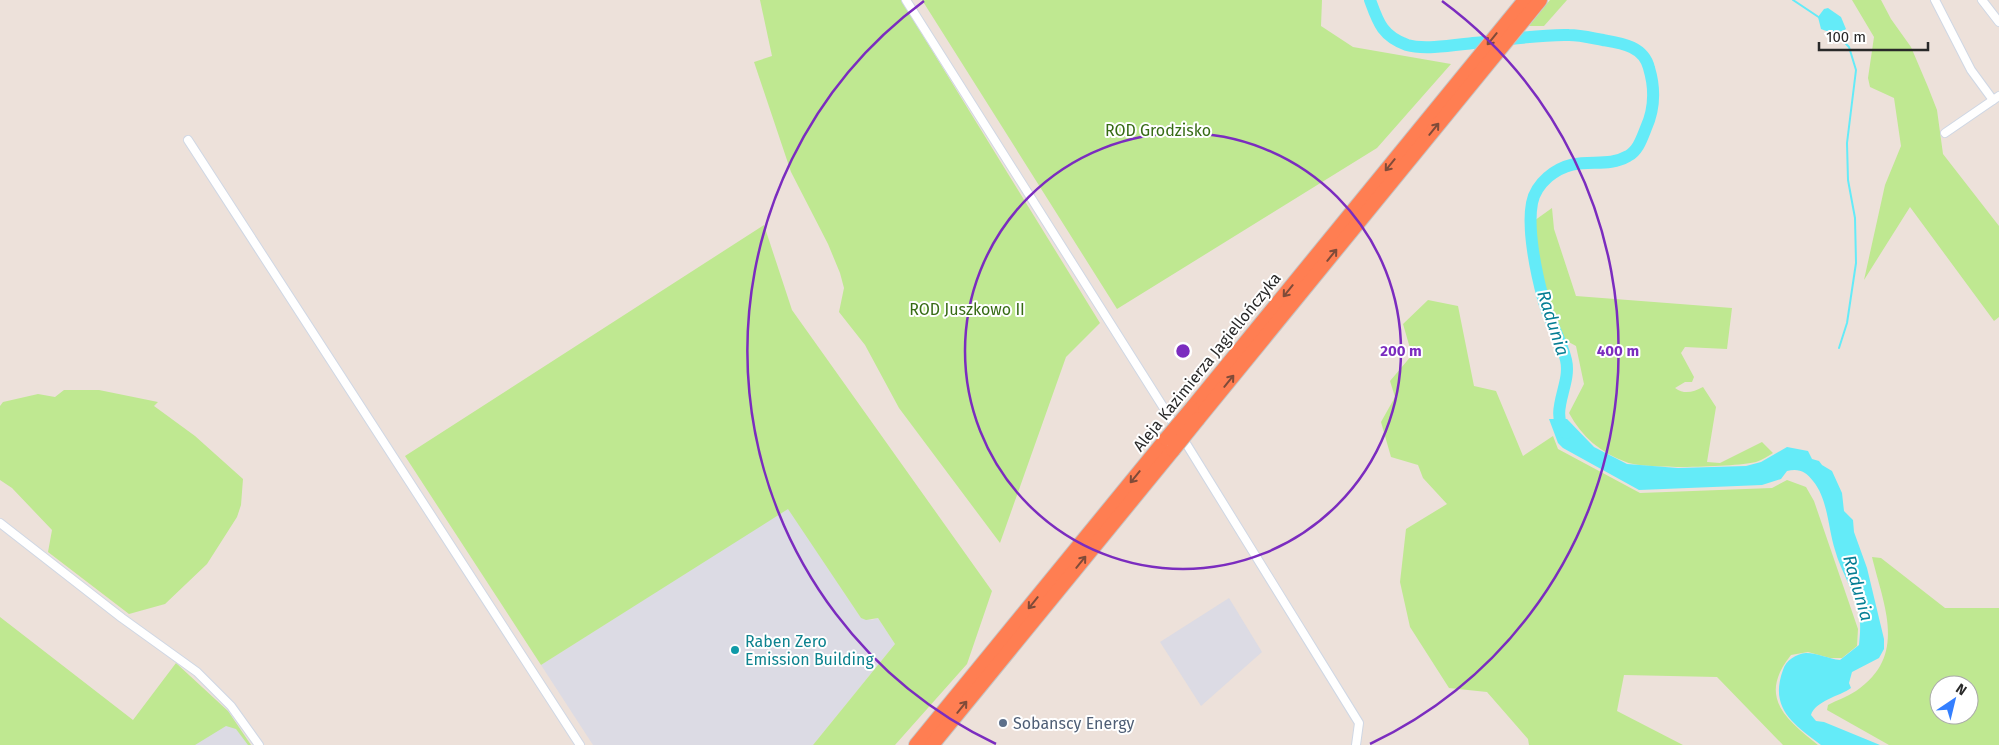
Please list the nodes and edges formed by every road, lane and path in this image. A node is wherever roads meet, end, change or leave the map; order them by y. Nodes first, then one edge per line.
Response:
1 (906, 0) edge
2 (1524, 0) edge
3 (1540, 0) edge
4 (1935, 0) edge
5 (1982, 0) edge
6 (1515, 22) junction
7 (1999, 22) edge
8 (1996, 98) edge
9 (1945, 133) dead end
10 (188, 140) dead end
11 (1195, 413) junction
12 (1172, 421) dead end
13 (1169, 444) junction
14 (1187, 445) dead end
15 (0, 523) edge
16 (260, 745) edge
17 (580, 745) edge
18 (916, 745) edge
19 (932, 745) edge
20 (1356, 745) edge

1 - 12 street
2 - 6 highway, Aleja Kazimierza Jagiellończyka
3 - 6 highway, Aleja Kazimierza Jagiellończyka
4 - 8 street
5 - 7 street
11 -> 6 highway, Aleja Kazimierza Jagiellończyka
6 -> 11 highway, Aleja Kazimierza Jagiellończyka
8 - 9 street
10 - 17 street
11 - 13 highway, Aleja Kazimierza Jagiellończyka, bridge
13 -> 18 highway, Aleja Kazimierza Jagiellończyka
19 -> 13 highway, Aleja Kazimierza Jagiellończyka
14 - 20 street
15 - 16 street

